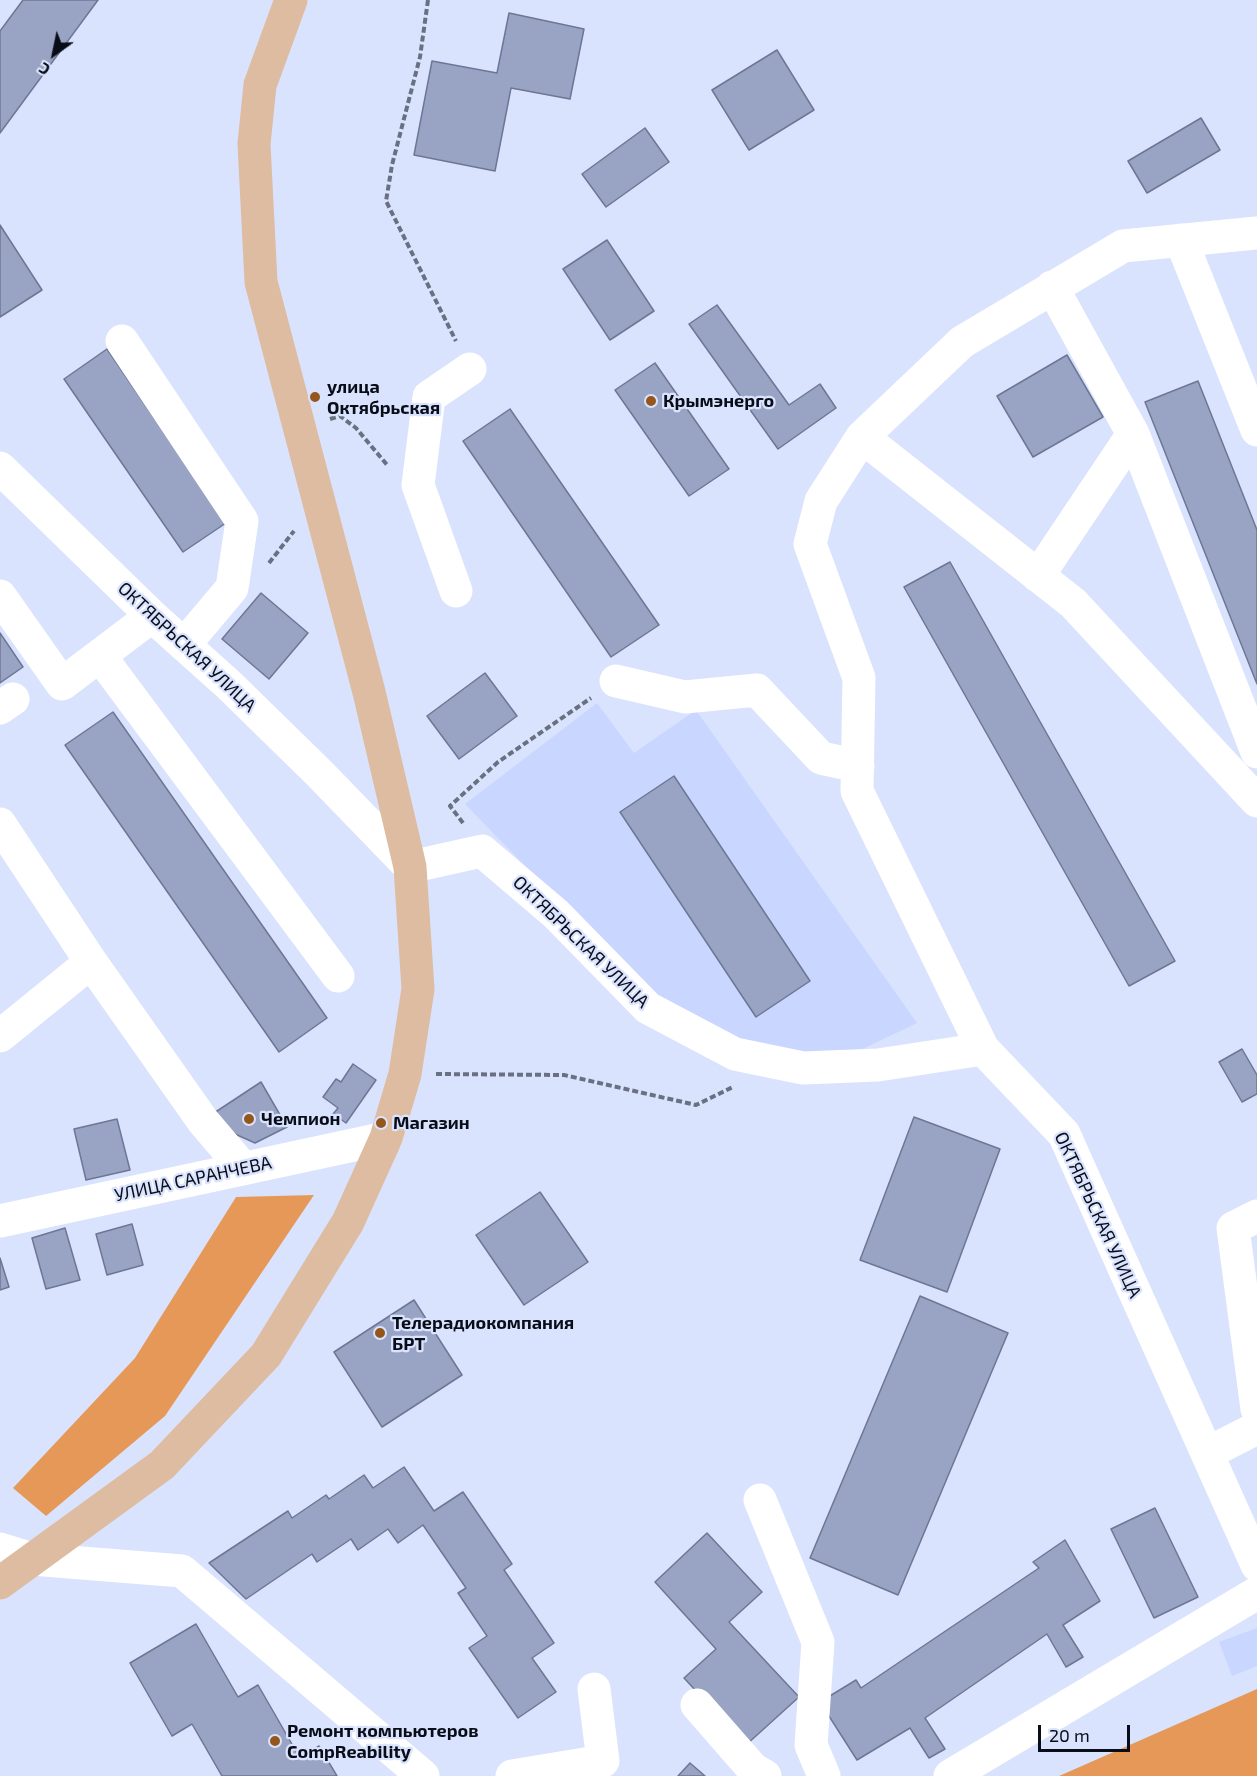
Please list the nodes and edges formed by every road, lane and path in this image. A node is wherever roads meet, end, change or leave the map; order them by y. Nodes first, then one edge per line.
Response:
1 (291, 0) edge
2 (428, 0) edge
3 (1257, 233) edge
4 (1181, 240) junction
5 (1052, 287) junction
6 (122, 341) dead end
7 (470, 369) joint
8 (356, 428) dead end
9 (1257, 430) edge
10 (1133, 434) junction
11 (862, 437) junction
12 (0, 468) edge
13 (418, 486) junction
14 (1038, 576) junction
15 (456, 591) dead end
16 (0, 596) edge
17 (152, 616) junction
18 (184, 645) junction
19 (100, 656) junction
20 (616, 681) joint
21 (1257, 752) edge
22 (858, 766) junction
23 (1257, 801) edge
24 (0, 824) edge
25 (482, 851) junction
26 (410, 867) junction
27 (91, 962) junction
28 (338, 976) dead end
29 (0, 1036) edge
30 (983, 1049) junction
31 (405, 1074) junction
32 (739, 1084) dead end
33 (386, 1138) junction
34 (243, 1168) junction
35 (1257, 1216) edge
36 (0, 1221) edge
37 (1257, 1409) edge
38 (1257, 1428) edge
39 (1208, 1453) junction
40 (760, 1500) dead end
41 (0, 1549) edge
42 (32, 1559) junction
43 (1257, 1565) edge
44 (0, 1583) edge
45 (1257, 1593) edge
46 (594, 1689) dead end
47 (698, 1705) dead end
48 (423, 1776) edge
49 (512, 1776) edge
50 (765, 1776) edge
51 (824, 1776) edge
52 (950, 1776) edge

1 - 26 main road
2 - 7 path
3 - 4 street
4 - 5 street
4 - 9 street
5 - 10 street
5 - 11 street
6 - 18 street
7 - 13 street
8 - 13 path
10 - 14 street
10 - 21 street
11 - 14 street
11 - 22 street
12 - 17 street, ОКТЯБРЬСКАЯ УЛИЦА
13 - 15 street
14 - 23 street
16 - 19 street
17 - 18 street, ОКТЯБРЬСКАЯ УЛИЦА
17 - 19 street
18 - 26 street, ОКТЯБРЬСКАЯ УЛИЦА
19 - 28 street
20 - 22 street
20 - 25 path
22 - 30 street
24 - 27 street
25 - 26 street
25 - 30 street, ОКТЯБРЬСКАЯ УЛИЦА
26 - 31 main road
27 - 29 street
27 - 34 street
30 - 39 street, ОКТЯБРЬСКАЯ УЛИЦА
31 - 32 path
31 - 33 main road
33 - 34 street, УЛИЦА САРАНЧЕВА
33 - 42 main road
34 - 36 street, УЛИЦА САРАНЧЕВА
35 - 37 street
38 - 39 street
39 - 43 street, ОКТЯБРЬСКАЯ УЛИЦА
40 - 51 street
41 - 42 street
42 - 44 main road
42 - 48 street
45 - 52 street
46 - 49 street
47 - 50 street

